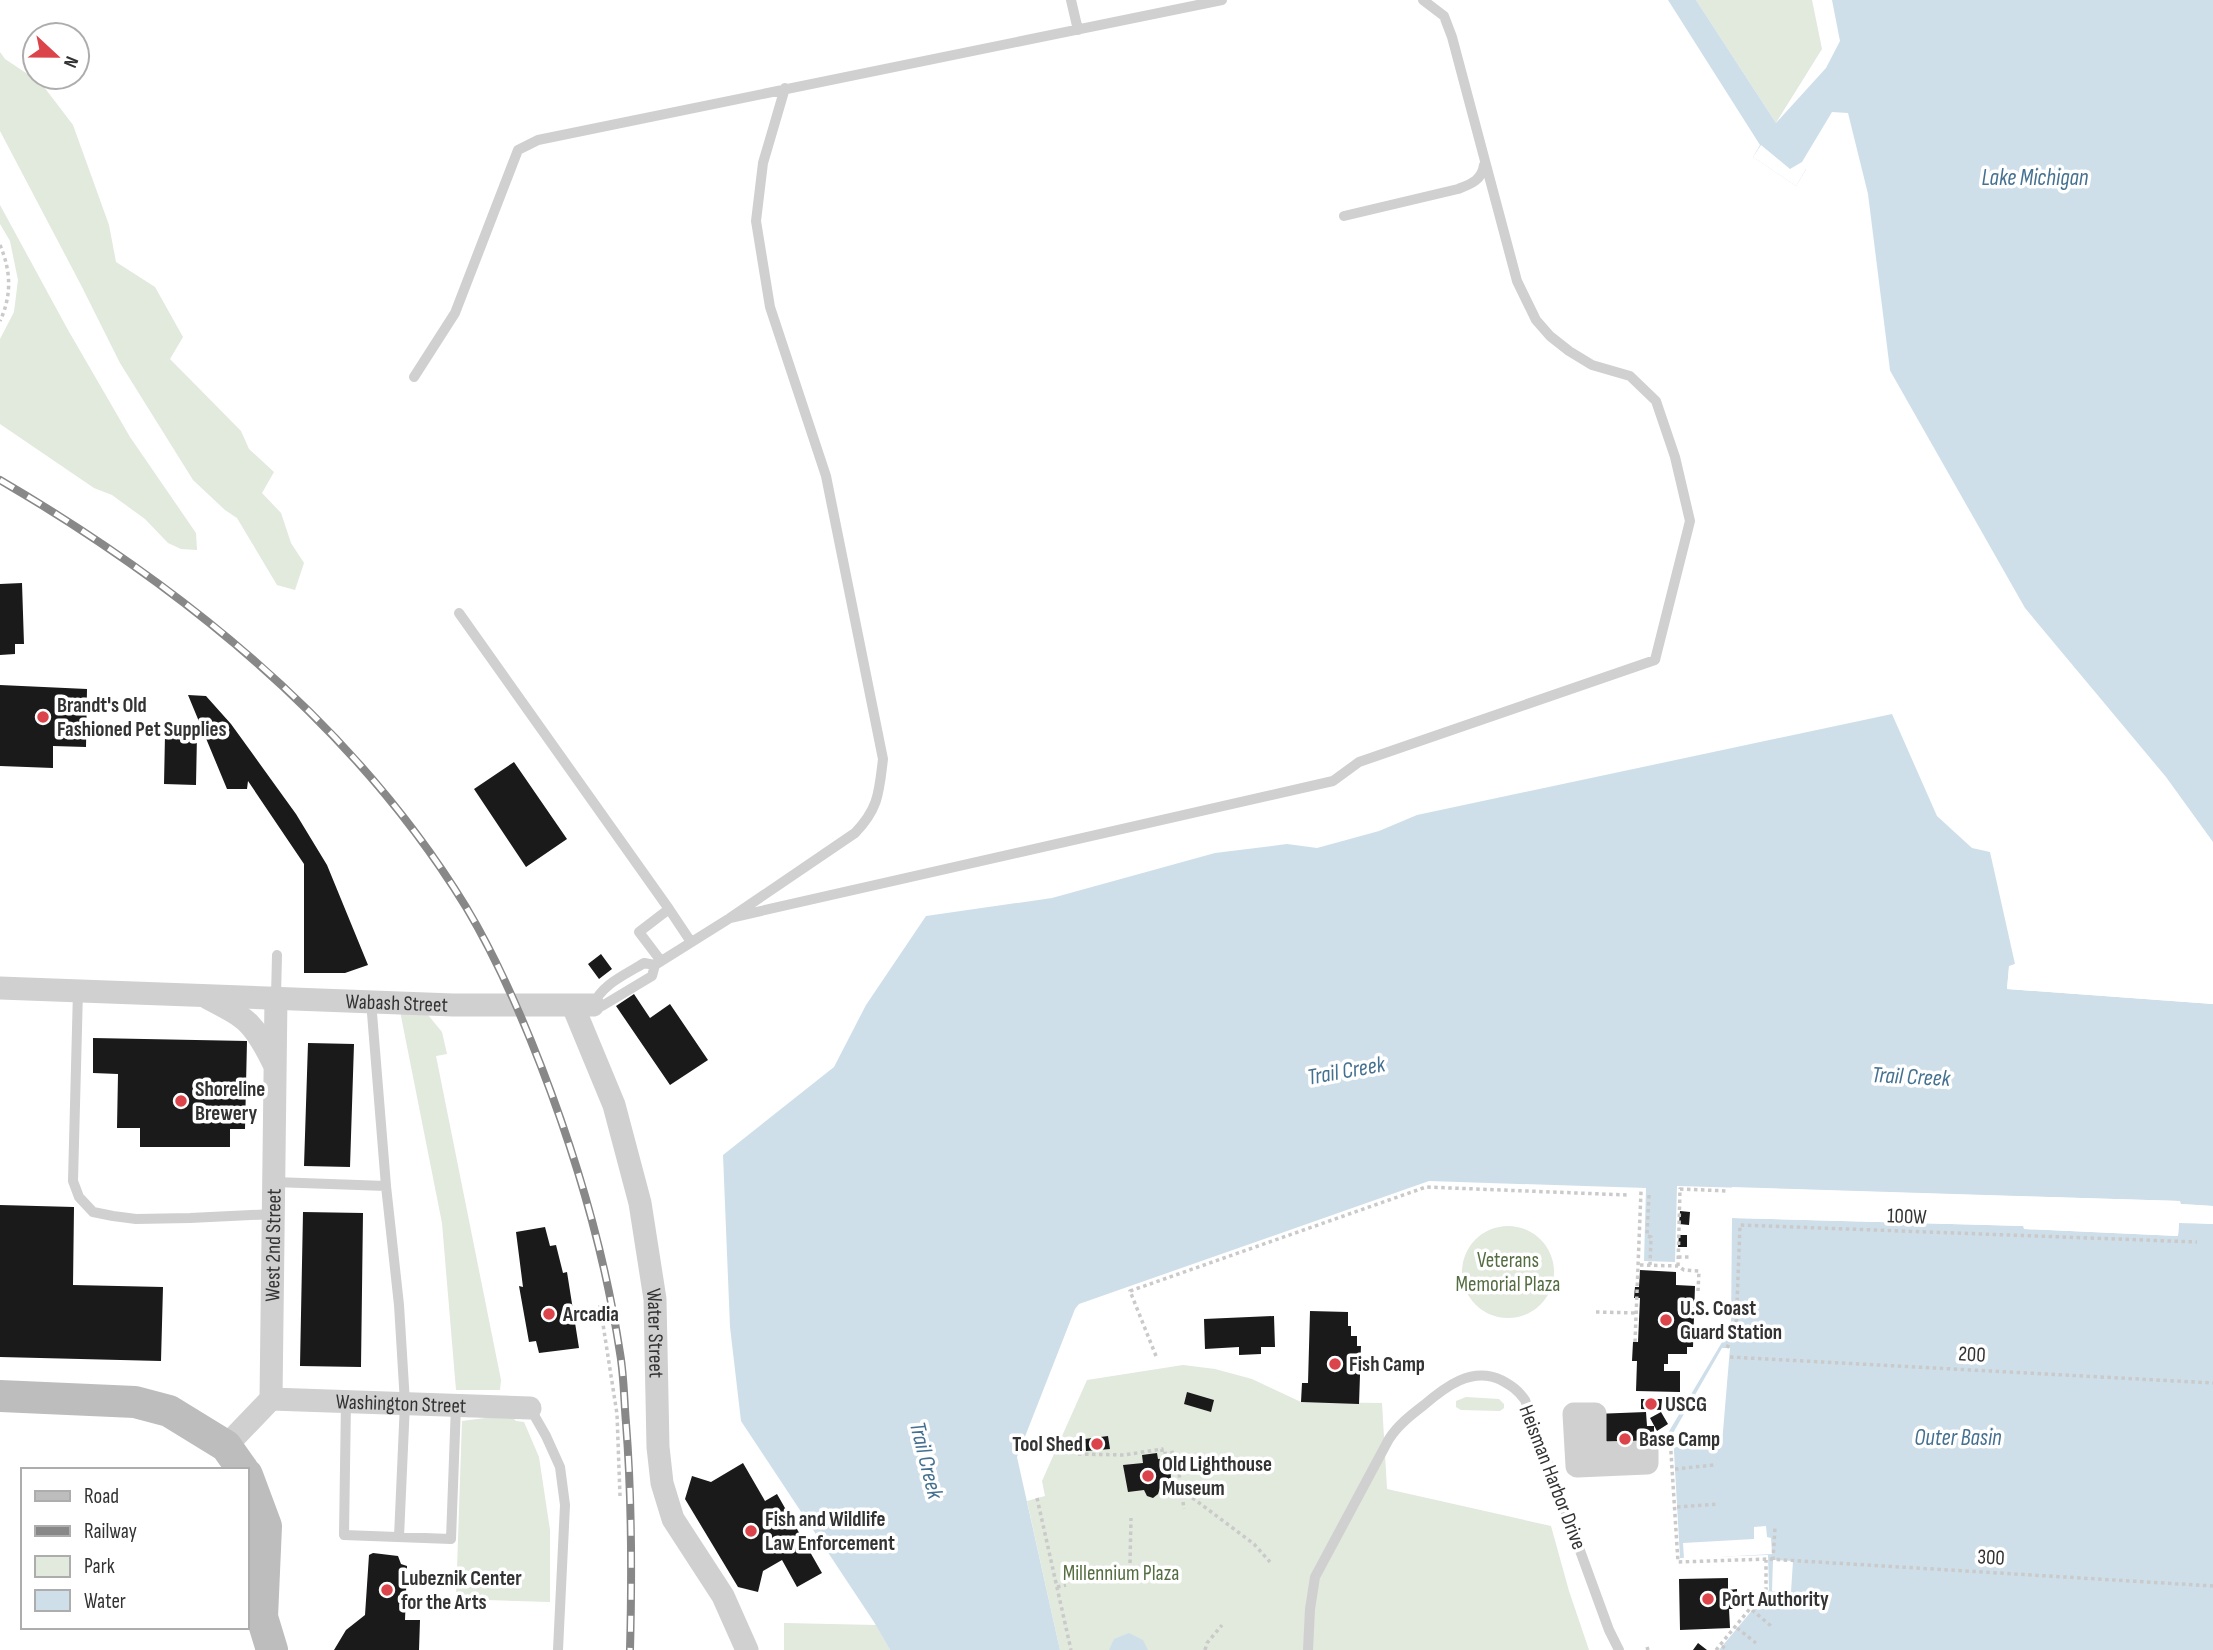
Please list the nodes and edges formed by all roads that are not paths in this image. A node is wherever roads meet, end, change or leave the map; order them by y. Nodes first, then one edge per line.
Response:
1 (1072, 0) edge
2 (1222, 0) edge
3 (1423, 0) edge
4 (1077, 30) junction
5 (785, 88) junction
6 (1485, 162) junction
7 (1344, 216) dead end
8 (414, 377) dead end
9 (459, 613) dead end
10 (668, 909) junction
11 (730, 918) junction
12 (691, 942) junction
13 (277, 955) dead end
14 (658, 963) junction
15 (0, 988) edge
16 (78, 991) junction
17 (202, 995) junction
18 (276, 997) junction
19 (371, 1001) junction
20 (583, 1005) junction
21 (274, 1063) junction
22 (274, 1182) junction
23 (386, 1186) junction
24 (274, 1214) junction
25 (0, 1396) edge
26 (271, 1399) junction
27 (346, 1401) junction
28 (405, 1403) junction
29 (456, 1405) junction
30 (530, 1408) joint
31 (234, 1458) edge
32 (248, 1478) edge
33 (399, 1537) junction
34 (262, 1617) junction
35 (262, 1650) edge
36 (272, 1650) edge
37 (558, 1650) edge
38 (747, 1650) edge
39 (1308, 1650) edge
40 (1619, 1650) edge

1 - 4 lane
2 - 4 lane
3 - 6 lane
4 - 5 lane
5 - 8 lane
5 - 11 lane
6 - 7 lane
6 - 11 lane
9 - 10 lane
10 - 12 lane
10 - 14 lane
11 - 12 lane
12 - 14 lane
13 - 18 lane
14 - 20 lane
15 - 16 street, Wabash Street
16 - 17 street, Wabash Street
16 - 24 lane
17 - 18 street, Wabash Street
17 - 21 street, Wabash Street
18 - 19 street, Wabash Street
18 - 21 street, West 2nd Street
19 - 20 street, Wabash Street
19 - 23 lane
20 - 38 street, Water Street
21 - 22 street, West 2nd Street
22 - 23 lane
22 - 24 street, West 2nd Street
23 - 28 lane
24 - 26 street, West 2nd Street
25 - 31 street
26 - 27 street, Washington Street
26 - 31 street
27 - 28 street, Washington Street
27 - 33 lane
28 - 29 street, Washington Street
28 - 33 lane
29 - 30 street, Washington Street
29 - 33 lane
30 - 37 lane
32 - 34 street
34 - 35 street
34 - 36 street
39 - 40 lane, Heisman Harbor Drive

